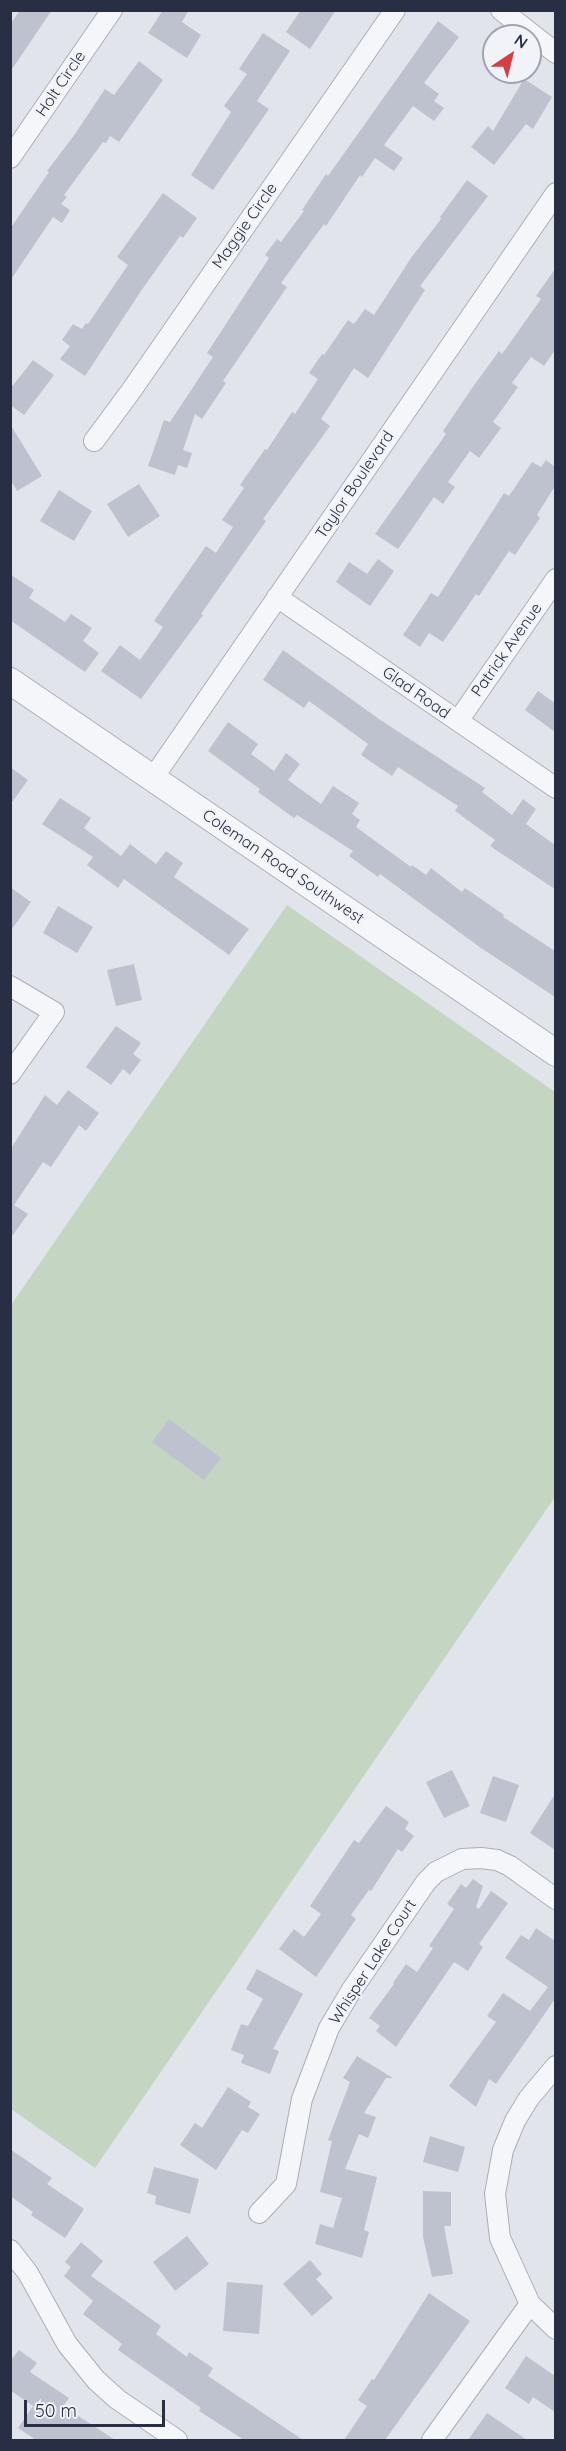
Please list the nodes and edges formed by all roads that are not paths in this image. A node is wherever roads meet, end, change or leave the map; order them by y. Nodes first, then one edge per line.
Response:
1 (112, 10) edge
2 (395, 10) edge
3 (501, 10) edge
4 (555, 53) edge
5 (10, 158) edge
6 (555, 193) edge
7 (94, 441) dead end
8 (555, 579) edge
9 (278, 597) junction
10 (10, 681) edge
11 (458, 721) junction
12 (153, 777) junction
13 (555, 788) edge
14 (10, 986) edge
15 (555, 1053) edge
16 (10, 1074) edge
17 (555, 1899) edge
18 (555, 2066) edge
19 (259, 2213) dead end
20 (10, 2250) edge
21 (530, 2304) junction
22 (555, 2329) edge
23 (177, 2440) edge
24 (432, 2440) edge

1 - 5 street, Holt Circle
2 - 7 street, Maggie Circle
3 - 4 street
6 - 9 street, Taylor Boulevard
8 - 11 street, Patrick Avenue
9 - 11 street, Glad Road
9 - 12 street, Taylor Boulevard
10 - 12 street, Coleman Road Southwest
11 - 13 street, Glad Road
12 - 15 street, Coleman Road Southwest
14 - 16 street
17 - 19 street, Whisper Lake Court
18 - 21 street
20 - 23 street
21 - 22 street
21 - 24 street

